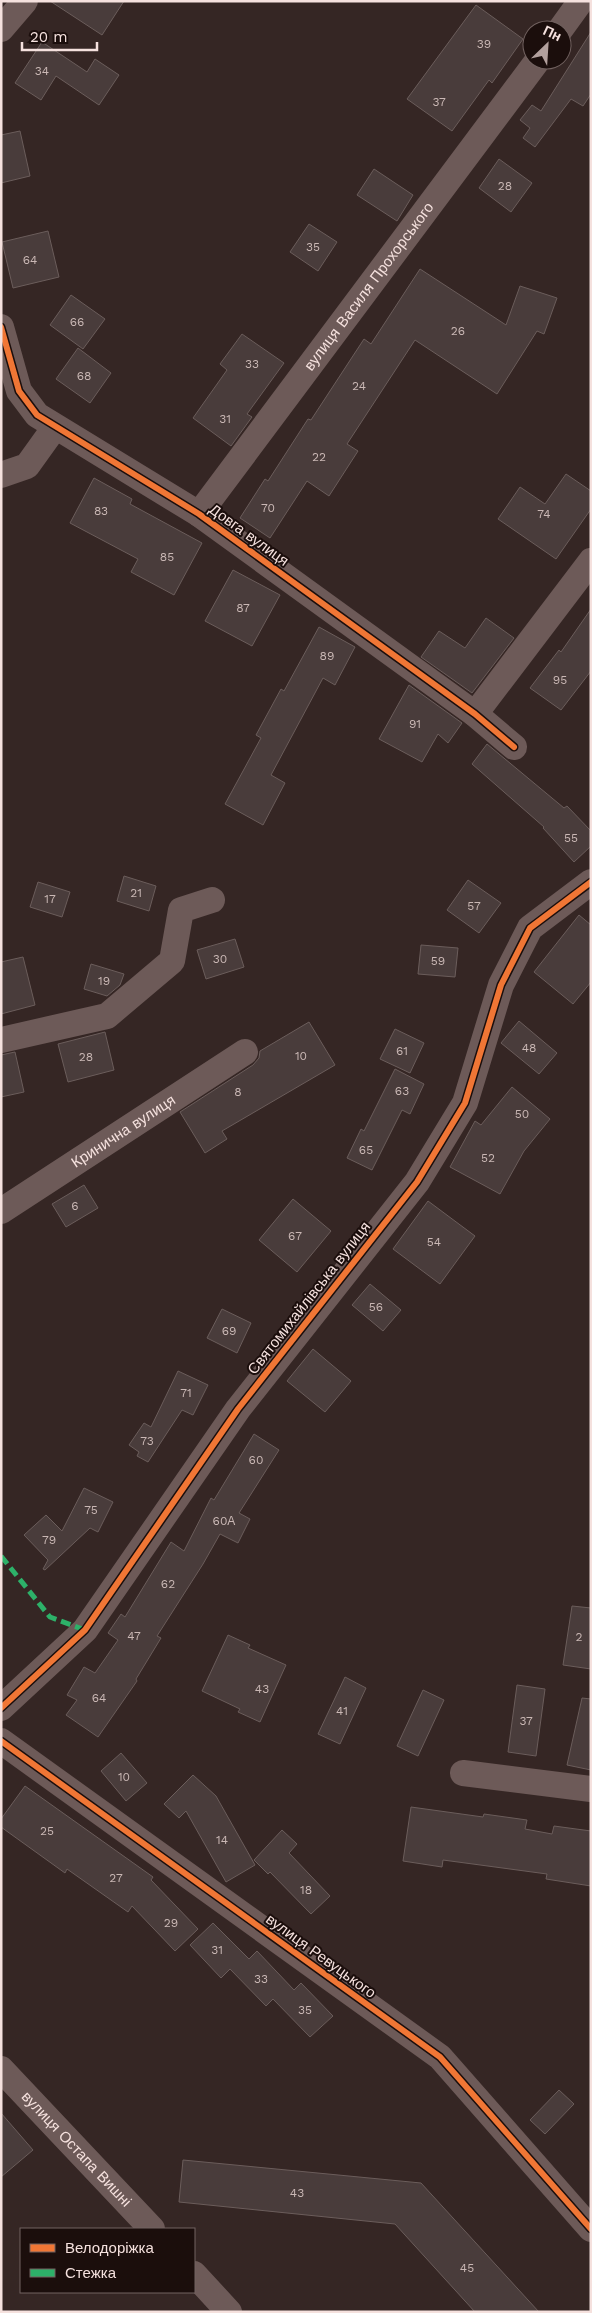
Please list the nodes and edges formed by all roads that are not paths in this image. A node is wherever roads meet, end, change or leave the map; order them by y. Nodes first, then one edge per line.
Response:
1 (25, 1) edge
2 (582, 1) edge
3 (568, 20) edge
4 (1, 29) edge
5 (531, 70) edge
6 (1, 327) edge
7 (55, 426) junction
8 (1, 475) edge
9 (199, 514) junction
10 (591, 561) edge
11 (475, 714) junction
12 (514, 747) dead end
13 (591, 882) edge
14 (212, 900) dead end
15 (1, 1040) edge
16 (245, 1052) dead end
17 (1, 1211) edge
18 (1, 1708) edge
19 (1, 1741) edge
20 (463, 1773) dead end
21 (591, 1789) edge
22 (1, 2069) edge
23 (151, 2228) edge
24 (591, 2229) edge
25 (195, 2275) edge
26 (229, 2312) edge

1 - 4 street
2 - 3 street
5 - 9 street, вулиця Василя Прохорського
6 - 7 street, Довга вулиця
7 - 8 street
7 - 9 street, Довга вулиця
9 - 11 street, Довга вулиця
10 - 11 street
11 - 12 street, Довга вулиця
13 - 18 street, Святомихайлівська вулиця
14 - 15 street
16 - 17 street, Кринична вулиця
19 - 24 street, вулиця Ревуцького
20 - 21 street
22 - 23 street, вулиця Остапа Вишні
25 - 26 street

